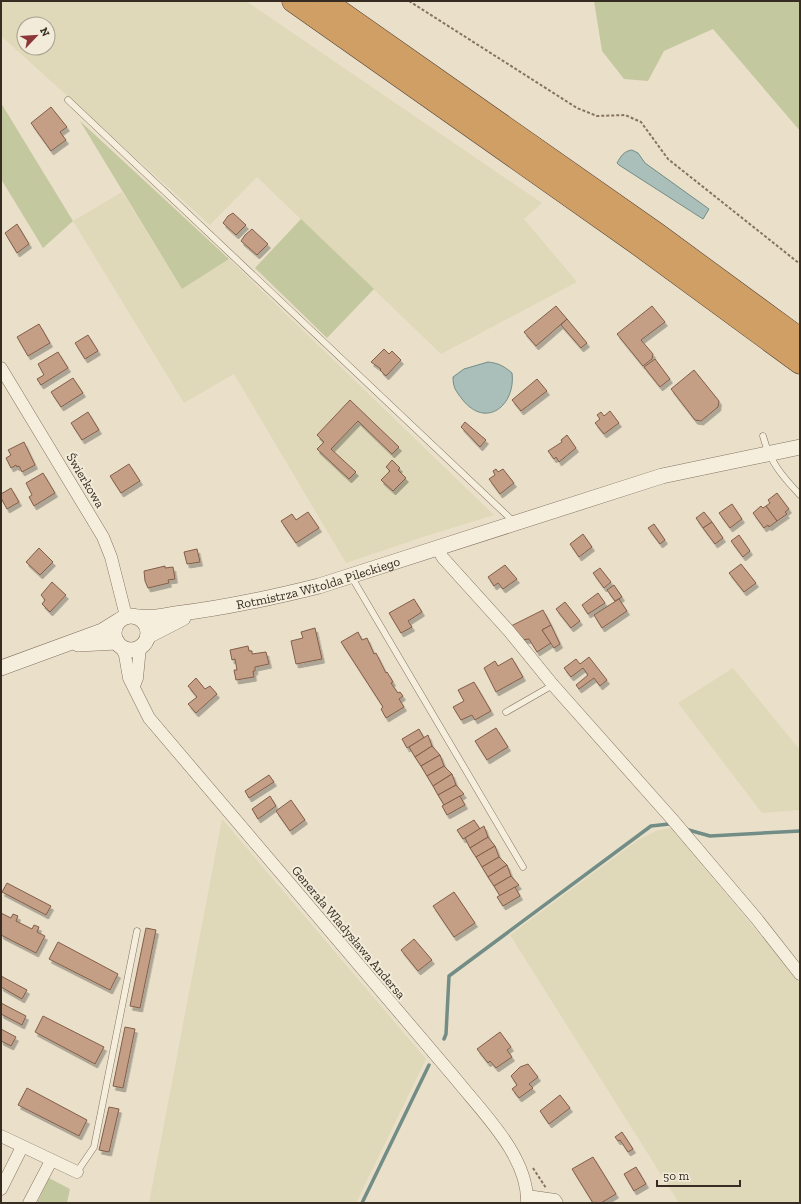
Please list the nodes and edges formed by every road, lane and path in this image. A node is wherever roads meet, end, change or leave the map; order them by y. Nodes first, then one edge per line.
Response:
1 (294, 1) edge
2 (325, 1) edge
3 (409, 1) edge
4 (68, 100) dead end
5 (800, 264) edge
6 (800, 339) edge
7 (800, 363) edge
8 (1, 368) edge
9 (763, 436) dead end
10 (800, 447) edge
11 (767, 453) junction
12 (800, 485) edge
13 (795, 489) junction
14 (800, 495) edge
15 (515, 523) junction
16 (437, 548) junction
17 (351, 576) junction
18 (197, 612) junction
19 (128, 618) junction
20 (144, 642) junction
21 (63, 644) junction
22 (119, 644) junction
23 (1, 668) edge
24 (553, 684) junction
25 (134, 686) junction
26 (506, 712) dead end
27 (523, 867) dead end
28 (137, 931) dead end
29 (800, 974) edge
30 (1, 1136) edge
31 (22, 1147) junction
32 (51, 1161) junction
33 (77, 1172) joint
34 (1, 1189) edge
35 (527, 1200) edge
36 (29, 1203) edge
37 (557, 1203) edge

1 - 7 highway
2 - 6 highway
3 - 5 path
4 - 15 lane
8 - 19 street, Świerkowa
9 - 11 lane
10 - 11 street, Rotmistrza Witolda Pileckiego
11 - 13 lane
11 - 15 street, Rotmistrza Witolda Pileckiego
12 - 13 lane
13 - 14 lane
15 - 16 street, Rotmistrza Witolda Pileckiego
16 - 17 street, Rotmistrza Witolda Pileckiego
16 - 24 street
17 - 18 street, Rotmistrza Witolda Pileckiego
17 - 27 lane
18 - 19 street, Rotmistrza Witolda Pileckiego
18 - 20 street, Rotmistrza Witolda Pileckiego
19 - 20 street
19 - 21 street
19 - 22 street
20 - 22 street
20 - 25 street
21 - 22 street
21 - 23 street
22 - 25 street, Generała Władysława Andersa
24 - 26 lane
24 - 29 street
25 - 35 street, Generała Władysława Andersa
28 - 33 lane
30 - 31 street
31 - 32 street
31 - 34 street
32 - 33 street
32 - 36 street
35 - 37 street

